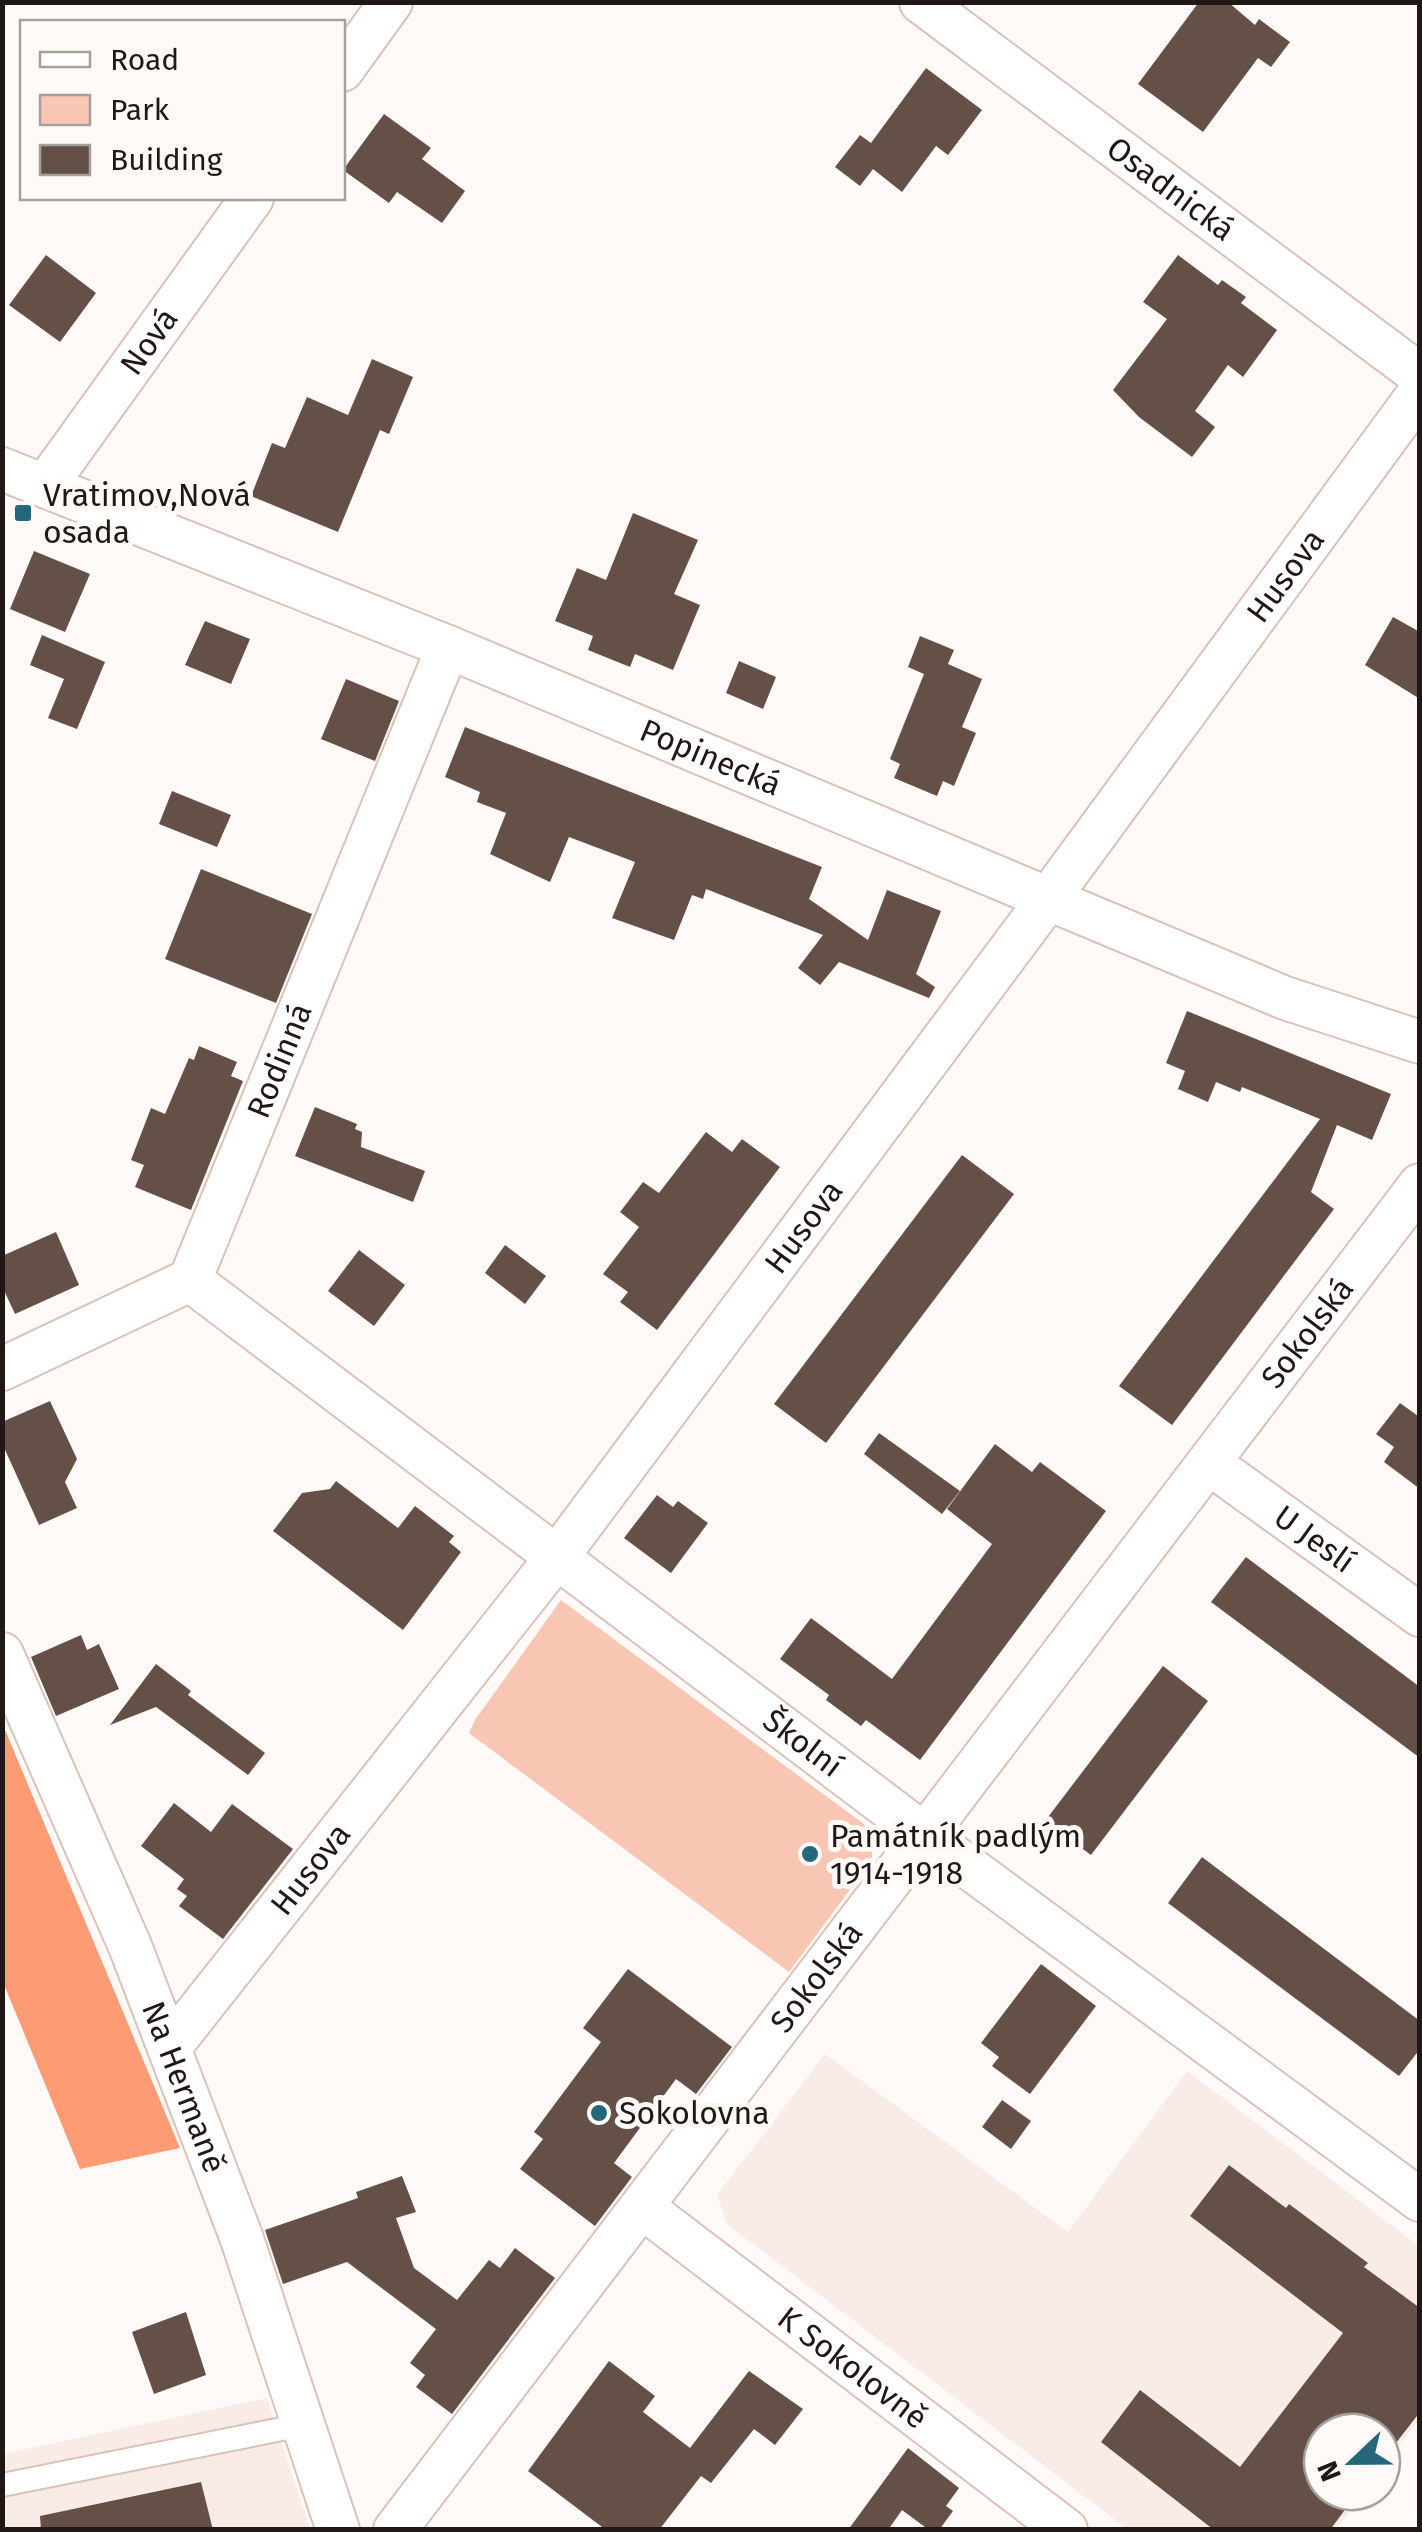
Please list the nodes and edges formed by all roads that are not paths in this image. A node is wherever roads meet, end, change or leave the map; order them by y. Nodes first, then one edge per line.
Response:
1 (391, 2) edge
2 (922, 2) edge
3 (345, 66) edge
4 (251, 200) edge
5 (1420, 374) edge
6 (1420, 392) edge
7 (2, 468) edge
8 (45, 486) junction
9 (448, 647) junction
10 (1048, 899) junction
11 (1420, 1042) edge
12 (1420, 1186) edge
13 (190, 1280) junction
14 (2, 1370) edge
15 (1209, 1463) junction
16 (557, 1557) junction
17 (1420, 1615) edge
18 (2, 1654) edge
19 (926, 1836) junction
20 (169, 2048) junction
21 (1420, 2200) edge
22 (642, 2207) junction
23 (302, 2425) junction
24 (2, 2485) edge
25 (335, 2529) edge
26 (396, 2530) edge
27 (1066, 2530) edge

1 - 3 street
2 - 5 street, Osadnická
4 - 8 street, Nová
6 - 10 street, Husova
7 - 8 street, Popinecká
8 - 9 street, Popinecká
9 - 10 street, Popinecká
9 - 13 street, Rodinná
10 - 11 street, Popinecká
10 - 16 street, Husova
12 - 15 street, Sokolská
13 - 14 street
13 - 16 street, Školní
15 - 17 street, U Jeslí
15 - 19 street, Sokolská
16 - 19 street, Školní
16 - 20 street, Husova
18 - 20 street, Na Hermaně
19 - 21 street, Školní
19 - 22 street, Sokolská
20 - 23 street, Na Hermaně
22 - 26 street, Sokolská
22 - 27 street, K Sokolovně
23 - 24 lane
23 - 25 street, Na Hermaně

